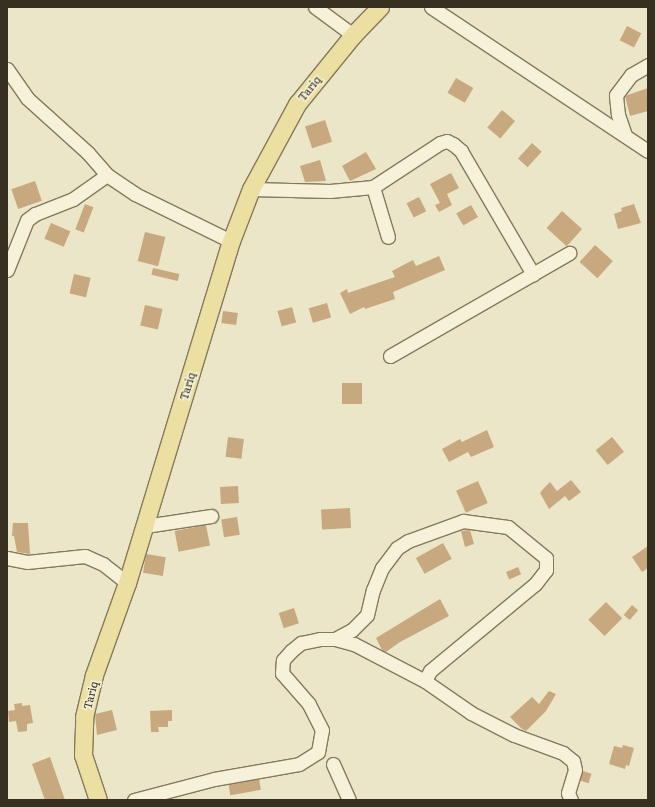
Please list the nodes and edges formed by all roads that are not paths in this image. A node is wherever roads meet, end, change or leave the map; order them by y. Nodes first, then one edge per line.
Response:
1 (314, 7) edge
2 (380, 7) edge
3 (431, 7) edge
4 (353, 35) junction
5 (648, 65) edge
6 (7, 69) edge
7 (625, 135) junction
8 (648, 151) edge
9 (107, 175) junction
10 (373, 187) junction
11 (251, 189) junction
12 (388, 237) dead end
13 (231, 241) junction
14 (569, 253) dead end
15 (7, 270) edge
16 (533, 274) junction
17 (390, 356) dead end
18 (211, 516) dead end
19 (145, 526) junction
20 (7, 558) edge
21 (127, 583) junction
22 (335, 639) junction
23 (425, 681) junction
24 (332, 764) dead end
25 (98, 800) edge
26 (134, 800) edge
27 (349, 800) edge
28 (571, 800) edge

1 - 4 street
2 - 4 main road, Tariq
3 - 7 street
4 - 11 main road, Tariq
5 - 7 street
6 - 9 street
7 - 8 street
9 - 13 street
9 - 15 street
10 - 11 street
10 - 12 street
10 - 16 street
11 - 13 main road, Tariq
13 - 19 main road, Tariq
14 - 16 street
16 - 17 street
18 - 19 street
19 - 21 main road, Tariq
20 - 21 street
21 - 25 main road, Tariq
22 - 23 street
22 - 23 street
22 - 26 street
23 - 28 street
24 - 27 street

